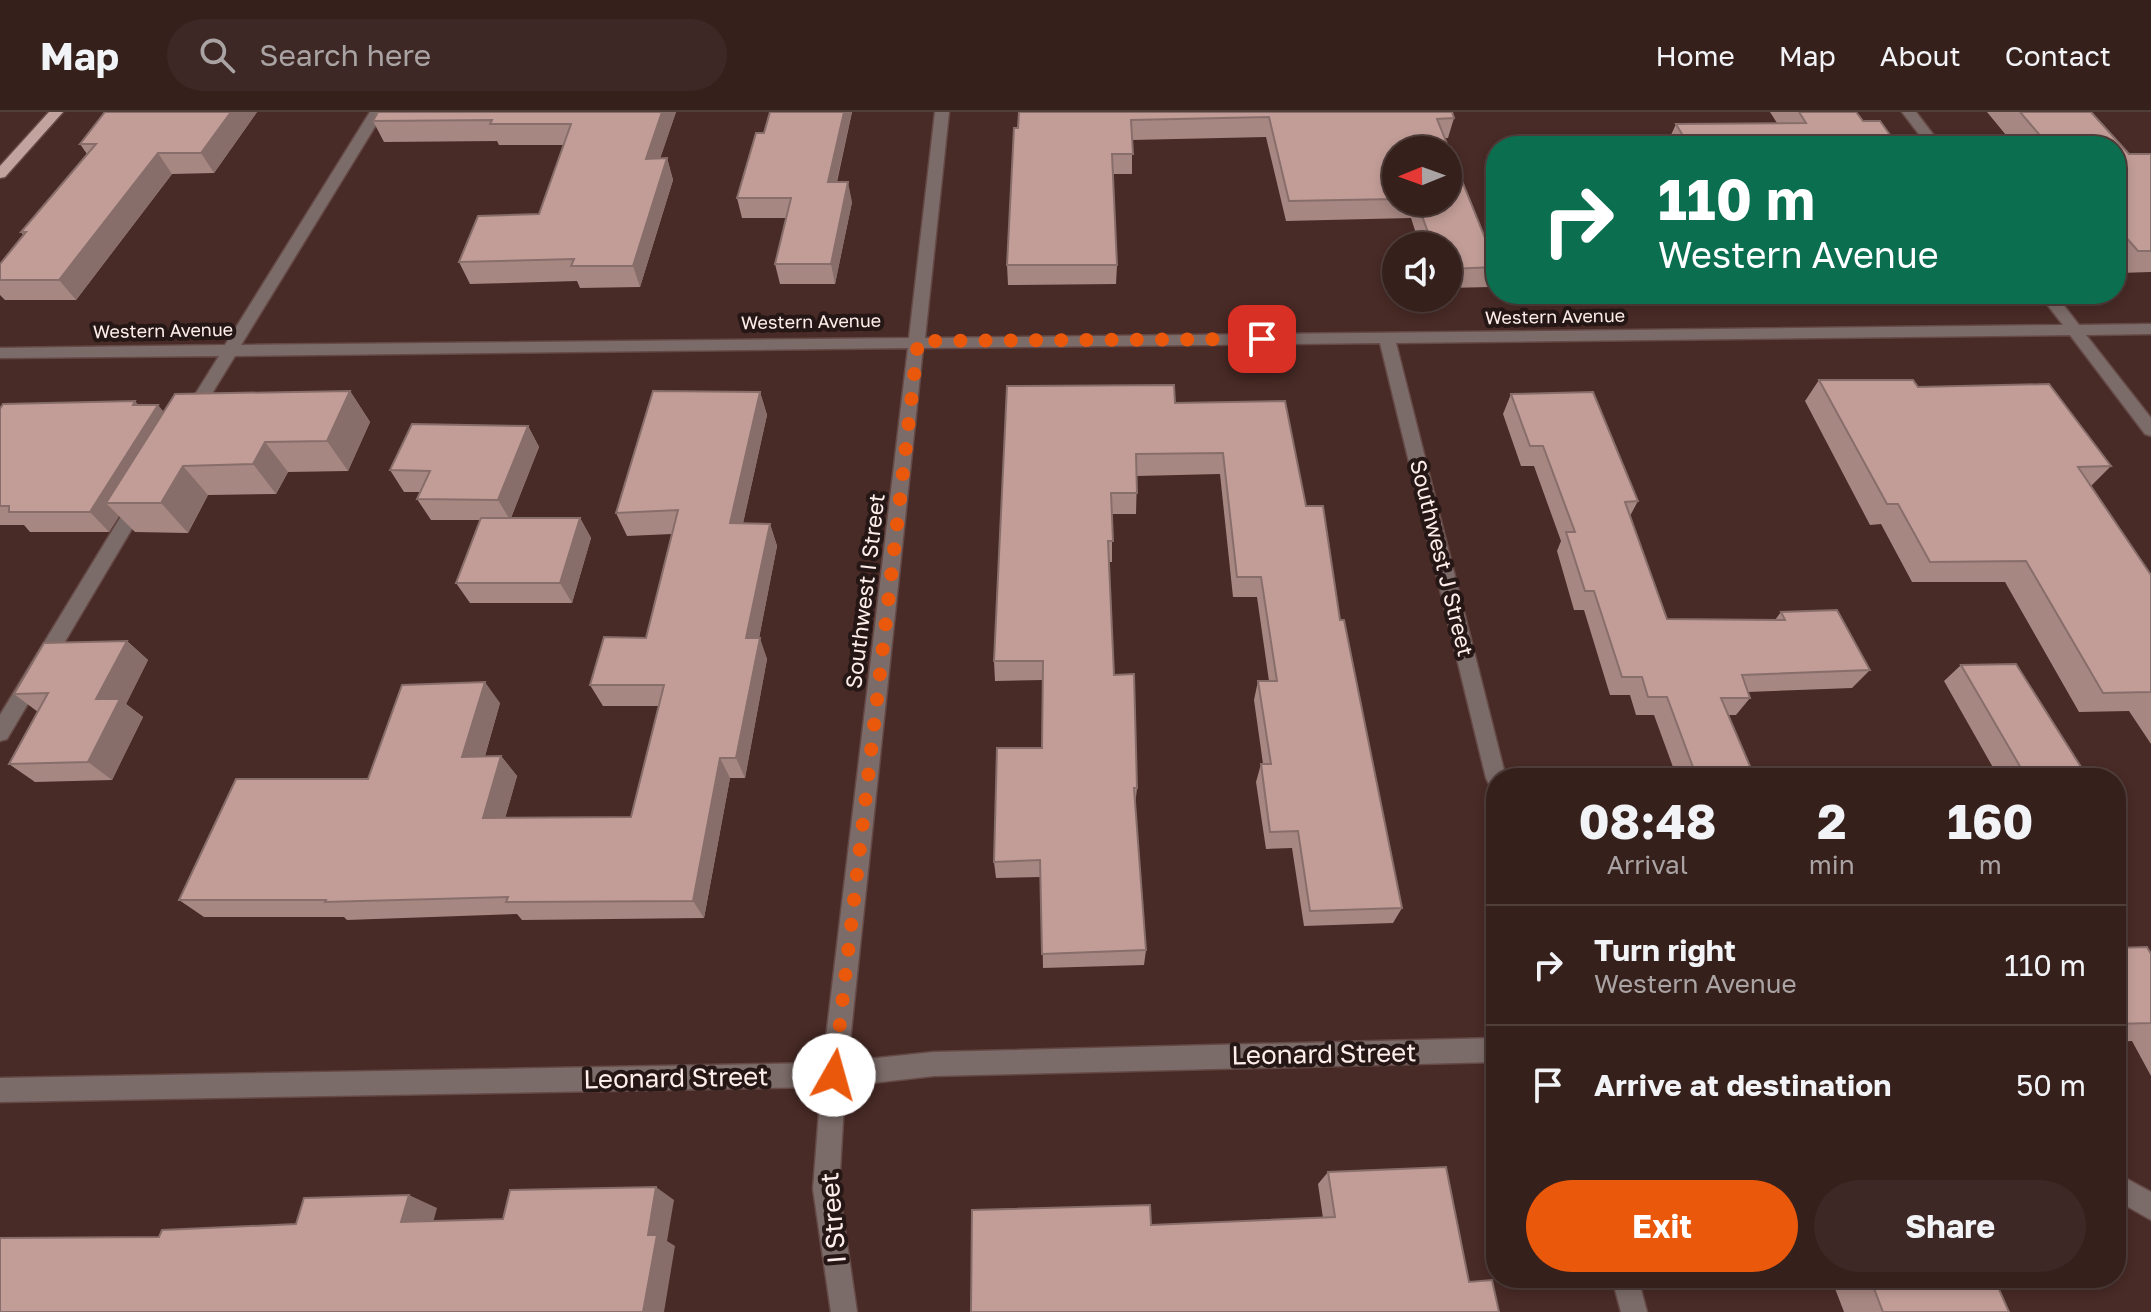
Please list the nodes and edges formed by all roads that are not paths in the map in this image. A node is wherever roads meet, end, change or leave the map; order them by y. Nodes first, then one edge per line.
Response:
1 (56, 112) edge
2 (377, 112) edge
3 (942, 112) edge
4 (1909, 112) edge
5 (1927, 136) edge
6 (0, 174) edge
7 (2055, 304) edge
8 (2151, 329) edge
9 (2075, 330) junction
10 (1387, 339) junction
11 (918, 341) junction
12 (229, 350) junction
13 (0, 353) edge
14 (2151, 430) edge
15 (180, 432) edge
16 (148, 487) edge
17 (0, 733) edge
18 (1494, 768) edge
19 (1486, 1050) edge
20 (834, 1075) junction
21 (0, 1090) edge
22 (2126, 1192) edge
23 (2151, 1207) edge
24 (1628, 1288) edge
25 (844, 1312) edge
26 (1634, 1312) edge

1 - 6 main road
2 - 12 street
3 - 11 street, Southwest I Street
4 - 5 street
7 - 9 street
8 - 9 street, Western Avenue
9 - 10 street, Western Avenue
9 - 14 street
10 - 11 street, Western Avenue
10 - 18 street, Southwest J Street
11 - 12 street, Western Avenue
11 - 20 street, Southwest I Street
12 - 13 street, Western Avenue
12 - 15 street
16 - 17 street
19 - 20 street, Leonard Street
20 - 21 street, Leonard Street
20 - 25 street, I Street
22 - 23 street
24 - 26 street

